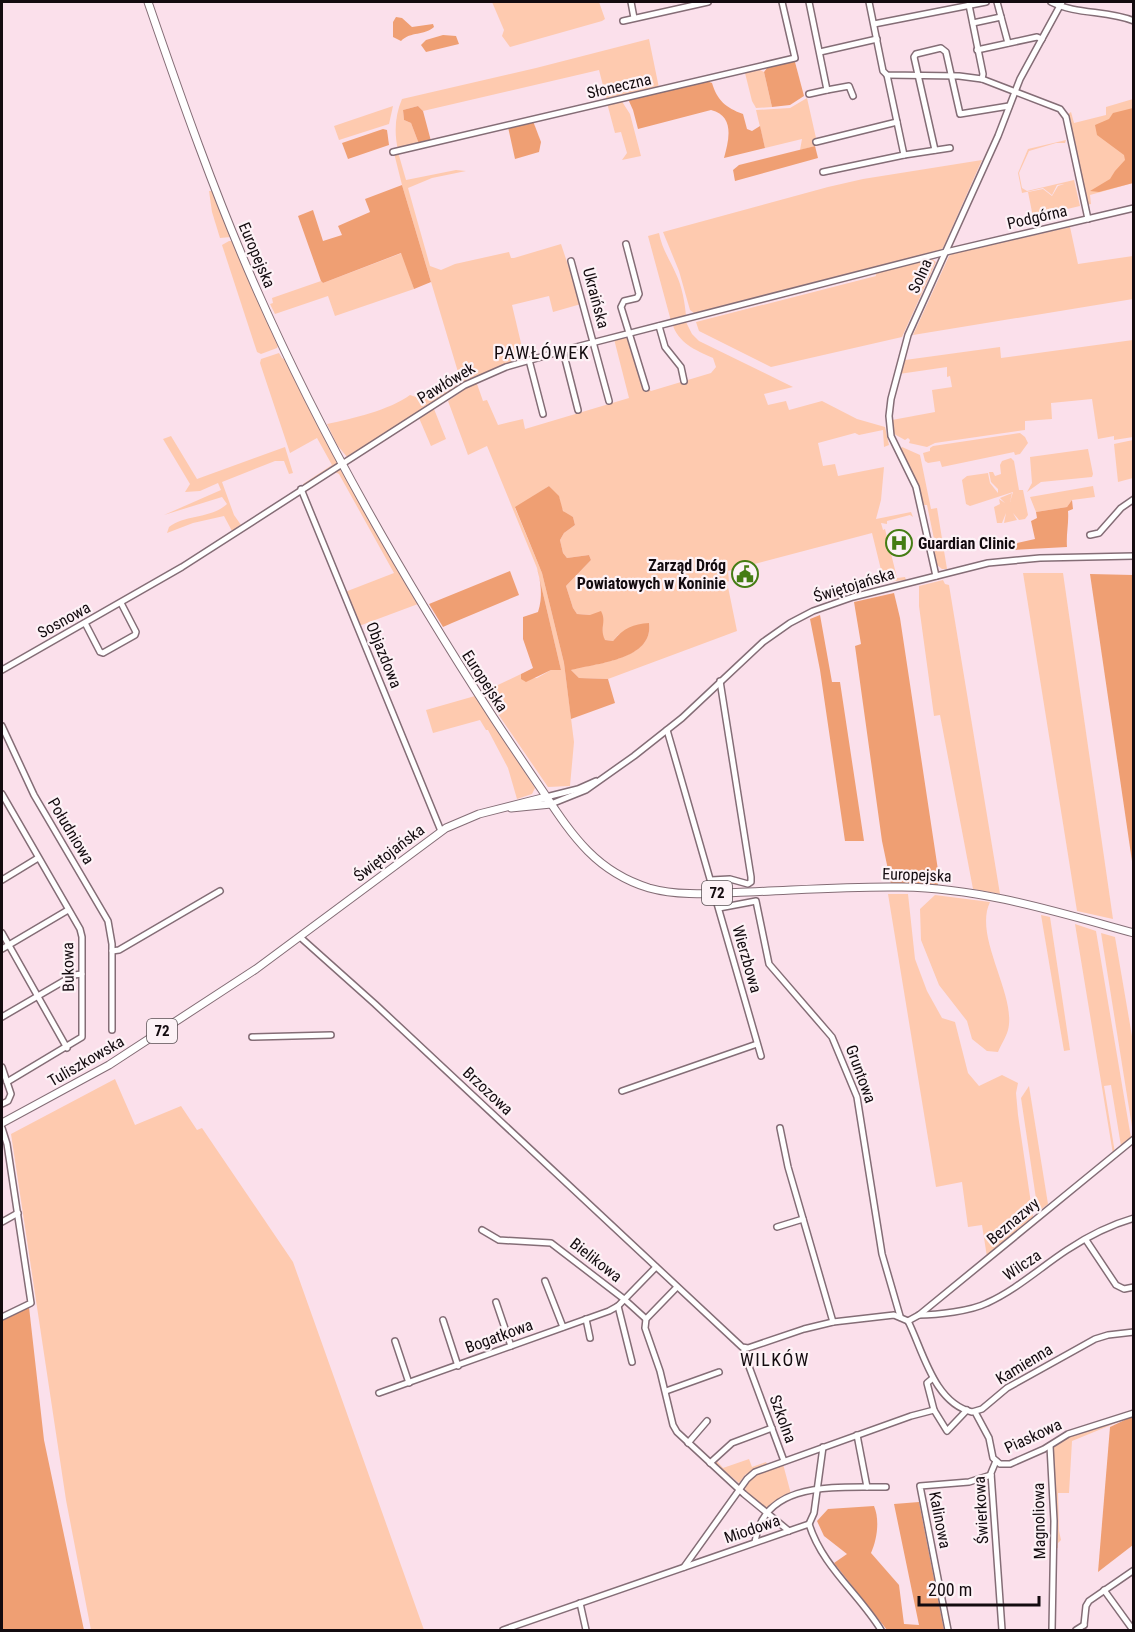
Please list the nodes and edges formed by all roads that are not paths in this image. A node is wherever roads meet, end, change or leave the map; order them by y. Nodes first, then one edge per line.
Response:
1 (148, 2) edge
2 (631, 2) edge
3 (708, 2) edge
4 (782, 2) edge
5 (809, 2) edge
6 (869, 2) edge
7 (986, 2) edge
8 (998, 2) edge
9 (1051, 2) edge
10 (1061, 4) edge
11 (969, 5) junction
12 (634, 18) junction
13 (1001, 18) junction
14 (623, 21) dead end
15 (1134, 21) edge
16 (973, 23) junction
17 (874, 24) junction
18 (877, 39) junction
19 (1042, 39) junction
20 (1008, 43) junction
21 (977, 50) junction
22 (820, 52) junction
23 (887, 75) junction
24 (919, 76) junction
25 (952, 76) junction
26 (982, 79) junction
27 (827, 90) junction
28 (1015, 91) junction
29 (809, 94) dead end
30 (853, 96) dead end
31 (1010, 106) junction
32 (897, 122) junction
33 (816, 142) dead end
34 (950, 148) dead end
35 (935, 150) junction
36 (393, 152) dead end
37 (904, 155) junction
38 (823, 172) dead end
39 (1134, 208) edge
40 (1088, 219) junction
41 (626, 244) dead end
42 (946, 252) junction
43 (572, 261) dead end
44 (659, 326) junction
45 (630, 333) junction
46 (594, 343) junction
47 (563, 351) junction
48 (529, 360) junction
49 (684, 381) dead end
50 (645, 388) dead end
51 (609, 401) dead end
52 (578, 410) dead end
53 (543, 414) dead end
54 (342, 464) junction
55 (301, 489) junction
56 (1134, 499) edge
57 (1090, 536) dead end
58 (1134, 556) edge
59 (936, 576) junction
60 (139, 593) joint
61 (121, 603) junction
62 (85, 623) junction
63 (2, 670) edge
64 (720, 681) junction
65 (2, 726) edge
66 (667, 730) junction
67 (603, 778) junction
68 (2, 794) edge
69 (546, 797) junction
70 (551, 804) junction
71 (8, 808) junction
72 (503, 808) junction
73 (2, 812) edge
74 (441, 831) junction
75 (38, 858) junction
76 (2, 880) edge
77 (711, 880) junction
78 (220, 891) dead end
79 (714, 893) junction
80 (719, 908) junction
81 (68, 910) junction
82 (2, 933) edge
83 (1134, 933) edge
84 (300, 938) junction
85 (8, 945) junction
86 (2, 949) edge
87 (112, 951) junction
88 (82, 974) junction
89 (37, 996) junction
90 (2, 1017) edge
91 (112, 1030) dead end
92 (331, 1035) dead end
93 (252, 1037) dead end
94 (757, 1044) junction
95 (67, 1048) junction
96 (761, 1056) dead end
97 (2, 1067) edge
98 (7, 1082) junction
99 (622, 1091) dead end
100 (2, 1104) edge
101 (2, 1123) edge
102 (2, 1128) edge
103 (780, 1128) dead end
104 (4, 1139) edge
105 (1134, 1139) edge
106 (18, 1213) junction
107 (1134, 1218) edge
108 (803, 1219) junction
109 (2, 1222) edge
110 (777, 1227) dead end
111 (482, 1230) dead end
112 (1086, 1240) junction
113 (656, 1267) junction
114 (545, 1281) dead end
115 (677, 1287) junction
116 (1134, 1287) edge
117 (624, 1299) junction
118 (496, 1302) dead end
119 (618, 1306) junction
120 (919, 1315) junction
121 (900, 1316) junction
122 (2, 1317) edge
123 (586, 1319) junction
124 (646, 1319) junction
125 (443, 1320) dead end
126 (908, 1321) junction
127 (833, 1322) junction
128 (563, 1328) junction
129 (1134, 1332) edge
130 (590, 1338) dead end
131 (395, 1341) dead end
132 (511, 1346) junction
133 (744, 1348) junction
134 (632, 1362) dead end
135 (458, 1366) junction
136 (719, 1372) dead end
137 (933, 1378) junction
138 (409, 1383) junction
139 (666, 1391) junction
140 (379, 1393) dead end
141 (934, 1410) junction
142 (967, 1410) junction
143 (975, 1412) junction
144 (1134, 1413) edge
145 (707, 1420) dead end
146 (772, 1428) junction
147 (857, 1435) junction
148 (688, 1443) junction
149 (1050, 1446) junction
150 (823, 1447) junction
151 (784, 1461) junction
152 (996, 1461) junction
153 (710, 1463) junction
154 (992, 1475) junction
155 (886, 1486) dead end
156 (867, 1487) junction
157 (817, 1488) junction
158 (740, 1490) junction
159 (768, 1514) junction
160 (809, 1524) junction
161 (789, 1531) junction
162 (755, 1542) junction
163 (684, 1567) junction
164 (1134, 1570) edge
165 (1104, 1590) junction
166 (580, 1603) junction
167 (1084, 1625) junction
168 (503, 1630) edge
169 (586, 1630) edge
170 (881, 1630) edge
171 (948, 1630) edge
172 (1002, 1630) edge
173 (1052, 1630) edge
174 (1076, 1630) edge
175 (1088, 1630) edge
176 (1133, 1630) edge

1 - 54 main road, Europejska
2 - 12 street
3 - 12 street
4 - 36 street, Słoneczna
5 - 22 street
6 - 17 street
7 - 11 street
8 - 13 street
9 - 10 street
10 - 15 street
10 - 19 street, Solna
11 - 16 street
11 - 17 street
12 - 14 street
13 - 16 street
13 - 20 street
16 - 21 street
17 - 18 street
18 - 22 street
18 - 23 street
19 - 20 street
19 - 28 street, Solna
20 - 21 street
21 - 26 street
22 - 27 street
23 - 24 street
23 - 32 street
24 - 25 street
24 - 25 street
24 - 35 street
25 - 26 street
25 - 31 street
26 - 28 street
27 - 29 street
27 - 30 street
28 - 31 street, Solna
28 - 40 street
31 - 42 street, Solna
32 - 33 street
32 - 37 street
34 - 35 street
35 - 37 street
37 - 38 street
39 - 40 street, Podgórna
40 - 42 street, Podgórna
41 - 45 street
42 - 44 street, Pawłówek
42 - 59 street, Solna
43 - 46 street, Ukraińska
44 - 45 street, Pawłówek
44 - 49 street
45 - 46 street, Pawłówek
45 - 50 street
46 - 47 street, Pawłówek
46 - 51 street, Ukraińska
47 - 48 street, Pawłówek
47 - 52 street
48 - 53 street
48 - 54 street, Pawłówek
54 - 55 street, Pawłówek
54 - 69 main road, Europejska
55 - 60 street, Pawłówek
55 - 74 street, Objazdowa
56 - 57 street
58 - 59 street, Świętojańska
59 - 64 street, Świętojańska
60 - 61 street, Sosnowa
61 - 62 street, Sosnowa
61 - 62 street
62 - 63 street, Sosnowa
64 - 66 street, Świętojańska
64 - 77 street
65 - 87 street, Południowa
66 - 67 street, Świętojańska
66 - 77 street, Wierzbowa
67 - 69 street, Świętojańska
67 - 70 street, Świętojańska
68 - 71 street, Bukowa
69 - 70 main road, Europejska / 72
69 - 72 main road, Świętojańska / 72
70 - 72 main road, Świętojańska / 72
70 - 79 main road, Europejska / 72
71 - 73 street
71 - 75 street, Bukowa
72 - 74 main road, Świętojańska / 72
74 - 84 main road, Świętojańska / 72
75 - 76 street
75 - 81 street, Bukowa
77 - 79 street, Wierzbowa
78 - 87 street
79 - 80 street, Wierzbowa
79 - 83 main road, Europejska / 72
80 - 94 street, Wierzbowa
80 - 121 street, Gruntowa
81 - 85 street
81 - 88 street, Bukowa
82 - 85 street
84 - 101 main road, Tuliszkowska / 72
84 - 113 street, Brzozowa
85 - 86 street
85 - 89 street
87 - 91 street, Południowa
88 - 89 street
88 - 95 street, Bukowa
89 - 90 street
89 - 95 street
92 - 93 street
94 - 96 street, Wierzbowa
94 - 99 street
95 - 98 street, Bukowa
97 - 98 street
98 - 100 street
102 - 104 street
103 - 108 street
104 - 106 street
105 - 120 street, Beznazwy
106 - 109 street
106 - 122 street
107 - 112 street, Wilcza
108 - 110 street
108 - 127 street
111 - 117 street, Bielikowa
112 - 116 street
112 - 120 street, Wilcza
113 - 115 street, Brzozowa
113 - 117 street
114 - 128 street
115 - 124 street
115 - 133 street, Brzozowa
117 - 119 street, Bogatkowa
117 - 124 street, Bielikowa
118 - 132 street
119 - 123 street, Bogatkowa
119 - 134 street
120 - 126 street, Beznazwy
121 - 126 street
121 - 127 street
123 - 128 street, Bogatkowa
123 - 130 street
124 - 139 street
125 - 135 street
126 - 137 street
127 - 133 street
128 - 132 street, Bogatkowa
129 - 143 street, Kamienna
131 - 138 street
132 - 135 street, Bogatkowa
133 - 146 street, Szkolna
135 - 138 street, Bogatkowa
136 - 139 street
137 - 141 street
137 - 142 street
138 - 140 street, Bogatkowa
139 - 148 street
141 - 142 street
141 - 147 street, Szkolna
142 - 143 street
143 - 152 street, Piaskowa
144 - 149 street, Piaskowa
145 - 148 street
146 - 151 street, Szkolna
146 - 153 street
147 - 150 street, Szkolna
147 - 156 street
148 - 153 street
149 - 152 street, Piaskowa
149 - 173 street, Magnoliowa
150 - 151 street, Szkolna
150 - 157 street, Szkolna
151 - 158 street
152 - 154 street, Świerkowa
153 - 158 street
154 - 171 street, Kalinowa
154 - 172 street, Świerkowa
155 - 156 street
156 - 157 street
157 - 159 street
157 - 160 street, Szkolna
158 - 159 street
158 - 163 street
159 - 161 street
159 - 162 street
160 - 161 street, Miodowa
160 - 170 street
161 - 162 street, Miodowa
162 - 163 street, Miodowa
163 - 166 street, Miodowa
164 - 165 street
165 - 167 street
165 - 176 street
166 - 168 street, Miodowa
166 - 169 street
167 - 174 street
167 - 175 street

